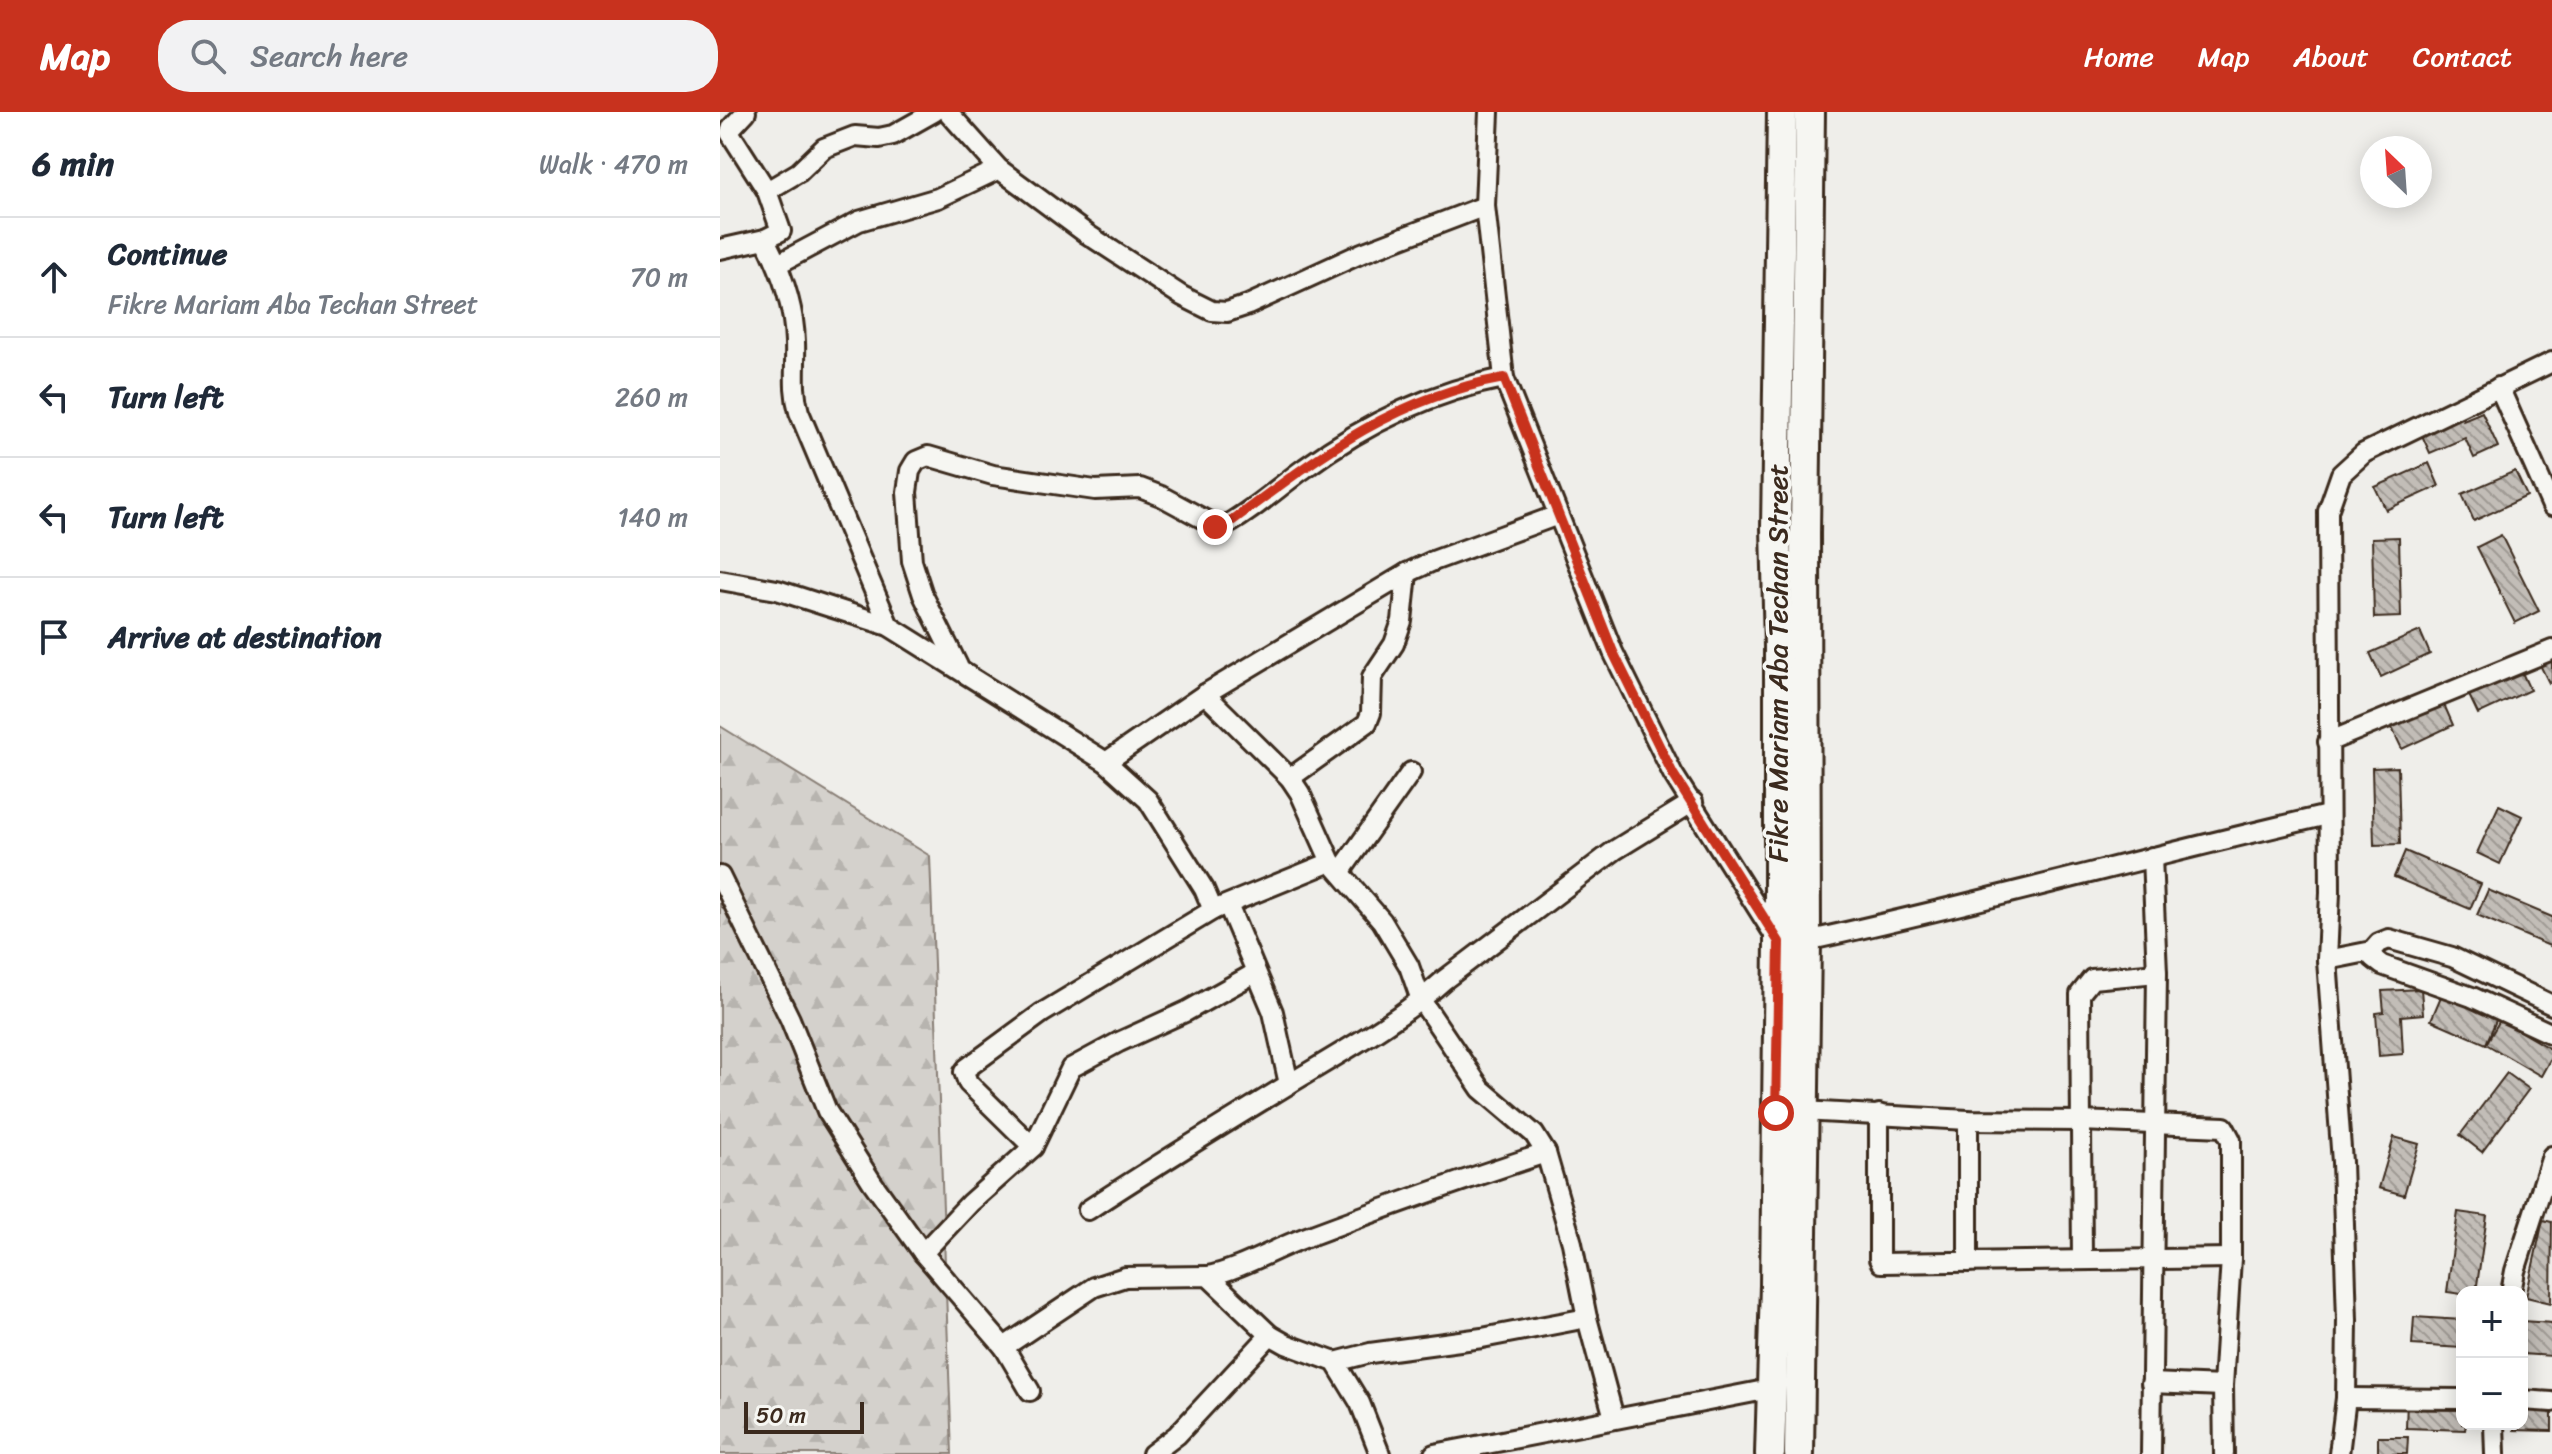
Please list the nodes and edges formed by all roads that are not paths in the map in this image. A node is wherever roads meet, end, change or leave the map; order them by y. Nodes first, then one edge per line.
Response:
1 (746, 112) edge
2 (934, 112) edge
3 (948, 112) edge
4 (1489, 112) edge
5 (1508, 112) edge
6 (1782, 112) edge
7 (1810, 112) edge
8 (999, 169) junction
9 (767, 191) junction
10 (1485, 206) junction
11 (765, 239) junction
12 (720, 249) edge
13 (778, 264) junction
14 (2552, 362) edge
15 (1504, 378) junction
16 (2499, 387) junction
17 (2552, 506) edge
18 (1558, 515) junction
19 (1407, 573) junction
20 (720, 580) edge
21 (889, 626) junction
22 (2552, 650) edge
23 (959, 668) junction
24 (1205, 694) junction
25 (2328, 742) junction
26 (1106, 762) junction
27 (1411, 772) dead end
28 (1290, 778) junction
29 (1693, 802) junction
30 (2328, 815) junction
31 (2152, 857) junction
32 (1336, 866) junction
33 (720, 876) edge
34 (1220, 908) junction
35 (1792, 942) junction
36 (2372, 951) junction
37 (2327, 960) junction
38 (1255, 973) junction
39 (2157, 973) junction
40 (1421, 1000) junction
41 (2552, 1005) edge
42 (2552, 1034) edge
43 (1289, 1084) junction
44 (1802, 1111) junction
45 (1879, 1114) junction
46 (1968, 1120) junction
47 (2081, 1121) junction
48 (2154, 1126) junction
49 (1033, 1147) junction
50 (1546, 1153) junction
51 (2552, 1156) edge
52 (1088, 1210) dead end
53 (923, 1253) junction
54 (2082, 1258) junction
55 (2231, 1258) junction
56 (2153, 1259) junction
57 (1968, 1262) junction
58 (1208, 1276) junction
59 (2512, 1286) edge
60 (1587, 1318) junction
61 (1270, 1335) junction
62 (1004, 1347) junction
63 (1335, 1362) junction
64 (2151, 1383) junction
65 (2223, 1386) junction
66 (1770, 1389) junction
67 (1030, 1391) dead end
68 (2346, 1398) junction
69 (2456, 1399) edge
70 (2528, 1400) edge
71 (2552, 1402) edge
72 (1614, 1418) junction
73 (2494, 1430) edge
74 (1472, 1450) edge
75 (1152, 1454) edge
76 (1380, 1454) edge
77 (1434, 1454) edge
78 (1770, 1454) edge
79 (1799, 1454) edge
80 (2151, 1454) edge
81 (2224, 1454) edge
82 (2339, 1454) edge
83 (2495, 1454) edge

1 - 9 street
2 - 9 street
3 - 8 street
4 - 5 street
4 - 10 street
6 - 35 main road, Fikre Mariam Aba Techan Street
7 - 35 main road, Fikre Mariam Aba Techan Street
8 - 10 street
8 - 13 street
9 - 11 street
10 - 15 street
11 - 12 street
11 - 13 street
13 - 21 street
14 - 16 street
15 - 18 street
15 - 23 street
16 - 17 street
16 - 25 street
18 - 19 street
18 - 29 street
19 - 24 street
19 - 28 street
20 - 21 street
21 - 23 street
22 - 25 street
23 - 26 street
24 - 26 street
24 - 28 street
25 - 30 street
26 - 34 street
27 - 32 street
28 - 32 street
29 - 35 street
29 - 40 street
30 - 31 street
30 - 37 street
31 - 35 street
31 - 39 street
32 - 34 street
32 - 40 street
33 - 53 street
34 - 38 street
34 - 49 street
35 - 44 main road, Fikre Mariam Aba Techan Street
35 - 66 main road, Fikre Mariam Aba Techan Street
36 - 37 street
36 - 41 street
36 - 42 street
37 - 68 street
38 - 43 street
38 - 49 street
39 - 47 street
39 - 48 street
40 - 43 street
40 - 50 street
43 - 52 street
44 - 45 street
44 - 79 main road, Fikre Mariam Aba Techan Street
45 - 46 street
45 - 57 street
46 - 47 street
46 - 57 street
47 - 48 street
47 - 54 street
48 - 55 street
48 - 56 street
49 - 53 street
50 - 58 street
50 - 60 street
51 - 59 street
53 - 62 street
54 - 56 street
54 - 57 street
55 - 56 street
55 - 65 street
56 - 64 street
58 - 61 street
58 - 62 street
60 - 63 street
60 - 72 street
61 - 63 street
61 - 75 street
62 - 67 street
63 - 76 street
64 - 65 street
64 - 80 street
65 - 81 street
66 - 72 street
66 - 78 main road, Fikre Mariam Aba Techan Street
68 - 69 street
68 - 82 street
70 - 71 street
72 - 74 street
73 - 83 street
74 - 77 street

